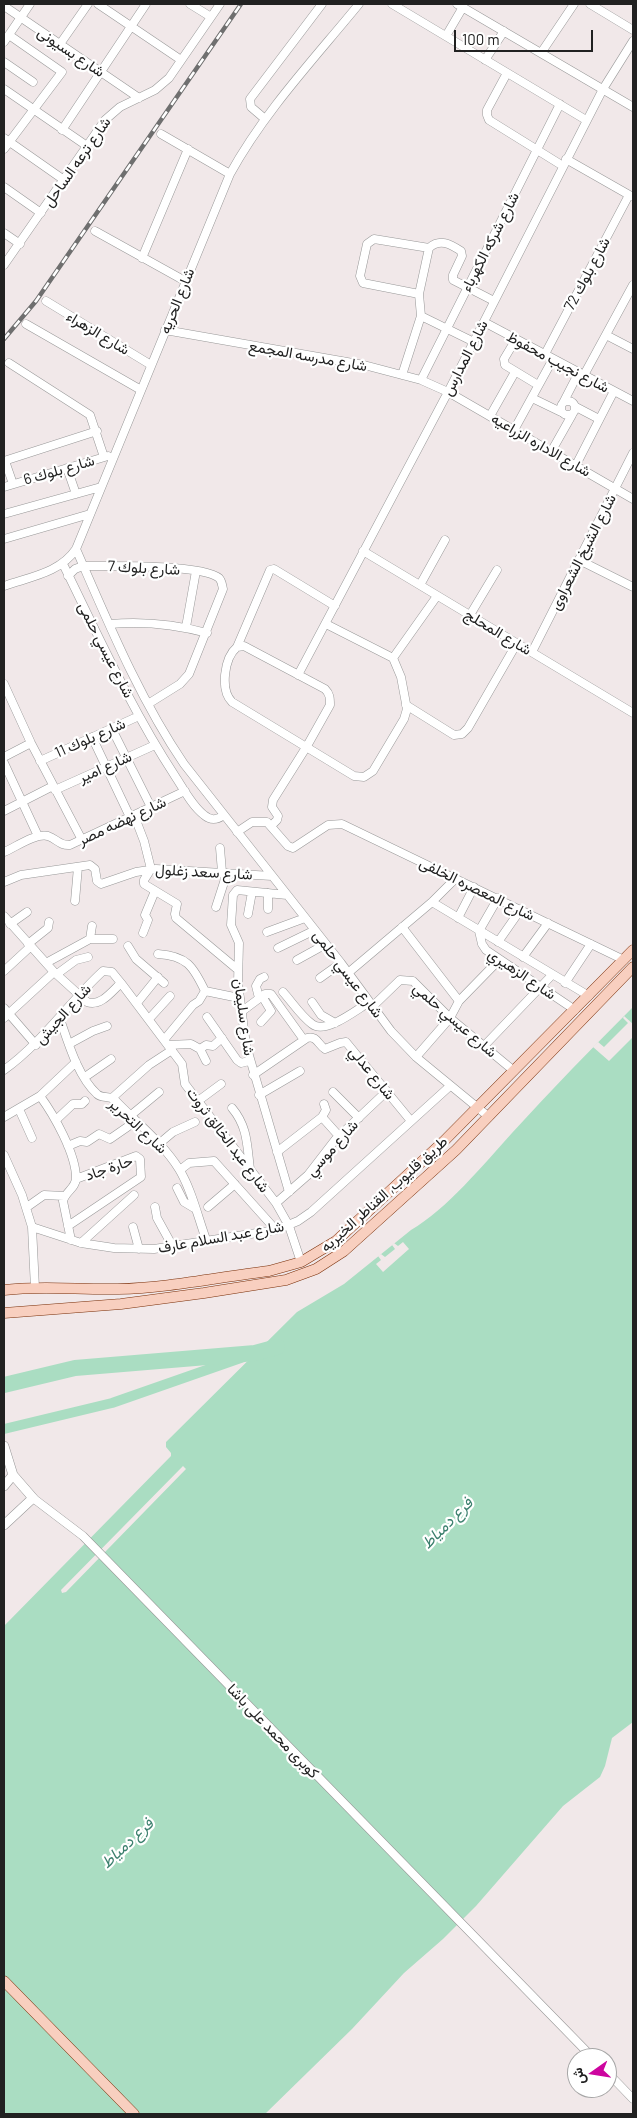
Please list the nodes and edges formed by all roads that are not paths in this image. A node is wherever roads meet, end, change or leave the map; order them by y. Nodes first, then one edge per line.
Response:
1 (30, 4) edge
2 (88, 4) edge
3 (98, 4) edge
4 (146, 4) edge
5 (190, 4) edge
6 (220, 4) edge
7 (322, 4) edge
8 (359, 4) edge
9 (392, 4) edge
10 (574, 4) edge
11 (590, 4) edge
12 (4, 6) edge
13 (460, 6) edge
14 (20, 17) junction
15 (210, 18) junction
16 (131, 26) junction
17 (633, 30) edge
18 (504, 31) junction
19 (9, 35) junction
20 (446, 36) junction
21 (633, 41) edge
22 (4, 42) edge
23 (60, 44) junction
24 (541, 53) junction
25 (181, 60) junction
26 (485, 60) junction
27 (4, 62) edge
28 (101, 72) junction
29 (507, 73) junction
30 (33, 82) dead end
31 (603, 89) junction
32 (4, 90) edge
33 (139, 98) junction
34 (560, 104) junction
35 (633, 107) edge
36 (34, 110) junction
37 (265, 119) junction
38 (586, 120) junction
39 (62, 130) junction
40 (161, 134) dead end
41 (6, 140) edge
42 (86, 146) junction
43 (4, 149) edge
44 (188, 149) junction
45 (537, 150) junction
46 (564, 163) junction
47 (230, 174) junction
48 (64, 180) junction
49 (4, 187) edge
50 (631, 196) edge
51 (41, 213) junction
52 (95, 231) dead end
53 (4, 233) edge
54 (20, 244) junction
55 (430, 248) junction
56 (142, 258) junction
57 (4, 265) edge
58 (185, 281) junction
59 (633, 285) edge
60 (467, 288) junction
61 (419, 294) junction
62 (630, 300) edge
63 (46, 301) dead end
64 (494, 301) junction
65 (421, 316) junction
66 (484, 322) junction
67 (26, 324) dead end
68 (447, 329) junction
69 (165, 330) junction
70 (606, 335) junction
71 (516, 339) junction
72 (474, 342) junction
73 (633, 350) edge
74 (545, 354) junction
75 (553, 358) junction
76 (9, 364) dead end
77 (151, 365) junction
78 (515, 372) junction
79 (582, 374) junction
80 (402, 375) junction
81 (421, 380) junction
82 (538, 386) junction
83 (141, 390) junction
84 (614, 391) junction
85 (448, 392) junction
86 (532, 398) junction
87 (633, 402) edge
88 (562, 407) junction
89 (574, 411) junction
90 (490, 416) junction
91 (599, 420) junction
92 (514, 430) junction
93 (96, 431) junction
94 (552, 452) junction
95 (633, 453) edge
96 (115, 454) junction
97 (104, 457) junction
98 (4, 461) edge
99 (576, 466) junction
100 (67, 468) junction
101 (13, 484) junction
102 (4, 487) edge
103 (101, 487) junction
104 (615, 488) junction
105 (76, 494) junction
106 (633, 499) edge
107 (4, 514) edge
108 (90, 514) junction
109 (4, 539) edge
110 (444, 540) dead end
111 (76, 549) junction
112 (363, 551) junction
113 (579, 560) junction
114 (63, 564) junction
115 (84, 566) junction
116 (498, 570) dead end
117 (196, 571) junction
118 (68, 576) junction
119 (4, 586) edge
120 (420, 586) junction
121 (633, 587) edge
122 (437, 596) junction
123 (335, 606) junction
124 (470, 615) junction
125 (110, 624) junction
126 (326, 624) junction
127 (186, 627) junction
128 (207, 633) junction
129 (517, 643) junction
130 (237, 647) junction
131 (532, 652) junction
132 (393, 658) junction
133 (298, 675) junction
134 (4, 684) edge
135 (7, 700) edge
136 (148, 704) junction
137 (406, 705) junction
138 (633, 713) edge
139 (139, 716) junction
140 (112, 728) junction
141 (92, 737) junction
142 (31, 743) junction
143 (155, 745) junction
144 (307, 746) junction
145 (4, 757) edge
146 (126, 758) junction
147 (40, 761) junction
148 (4, 763) edge
149 (106, 767) junction
150 (54, 788) junction
151 (185, 791) junction
152 (22, 802) junction
153 (151, 807) junction
154 (4, 811) edge
155 (224, 815) junction
156 (132, 816) junction
157 (271, 826) junction
158 (237, 832) junction
159 (38, 836) junction
160 (82, 840) junction
161 (220, 848) dead end
162 (4, 852) edge
163 (78, 867) junction
164 (151, 869) junction
165 (224, 873) junction
166 (272, 876) junction
167 (456, 878) junction
168 (4, 882) edge
169 (474, 887) junction
170 (155, 891) junction
171 (252, 892) junction
172 (268, 893) junction
173 (287, 896) junction
174 (498, 898) junction
175 (76, 901) dead end
176 (432, 902) junction
177 (216, 906) dead end
178 (268, 909) dead end
179 (521, 910) junction
180 (27, 912) dead end
181 (248, 914) dead end
182 (305, 918) junction
183 (458, 918) junction
184 (49, 922) dead end
185 (7, 923) edge
186 (548, 923) junction
187 (92, 926) dead end
188 (402, 927) junction
189 (315, 930) junction
190 (479, 931) junction
191 (267, 932) dead end
192 (143, 933) dead end
193 (90, 939) junction
194 (113, 939) dead end
195 (498, 942) junction
196 (326, 944) junction
197 (591, 944) junction
198 (29, 945) junction
199 (128, 946) dead end
200 (278, 948) dead end
201 (633, 950) edge
202 (158, 954) dead end
203 (88, 956) dead end
204 (523, 957) junction
205 (297, 960) dead end
206 (500, 960) junction
207 (624, 960) junction
208 (46, 963) junction
209 (341, 963) junction
210 (633, 967) edge
211 (238, 969) junction
212 (4, 971) edge
213 (56, 973) junction
214 (348, 973) junction
215 (552, 974) junction
216 (158, 977) junction
217 (264, 977) dead end
218 (320, 978) dead end
219 (122, 983) junction
220 (164, 983) dead end
221 (565, 983) junction
222 (540, 987) junction
223 (205, 991) junction
224 (79, 994) junction
225 (170, 996) dead end
226 (589, 996) junction
227 (261, 997) junction
228 (239, 998) junction
229 (459, 1001) junction
230 (278, 1002) junction
231 (312, 1002) dead end
232 (136, 1003) junction
233 (370, 1005) junction
234 (295, 1006) junction
235 (575, 1010) junction
236 (241, 1012) junction
237 (5, 1013) edge
238 (286, 1013) junction
239 (207, 1017) dead end
240 (306, 1017) junction
241 (450, 1018) junction
242 (60, 1019) junction
243 (149, 1019) junction
244 (261, 1022) dead end
245 (336, 1023) junction
246 (293, 1024) junction
247 (107, 1026) dead end
248 (222, 1038) junction
249 (304, 1040) junction
250 (69, 1044) junction
251 (36, 1045) junction
252 (168, 1045) junction
253 (484, 1046) junction
254 (200, 1049) junction
255 (416, 1057) junction
256 (111, 1059) dead end
257 (206, 1061) dead end
258 (249, 1061) junction
259 (76, 1062) junction
260 (4, 1070) edge
261 (300, 1071) dead end
262 (514, 1072) junction
263 (253, 1075) junction
264 (85, 1077) junction
265 (221, 1084) dead end
266 (450, 1086) junction
267 (387, 1091) junction
268 (159, 1092) dead end
269 (333, 1092) dead end
270 (259, 1095) junction
271 (40, 1096) junction
272 (112, 1098) junction
273 (85, 1101) dead end
274 (198, 1101) junction
275 (324, 1104) dead end
276 (478, 1107) junction
277 (232, 1108) dead end
278 (19, 1110) junction
279 (489, 1116) junction
280 (4, 1117) edge
281 (322, 1117) junction
282 (133, 1118) junction
283 (359, 1118) junction
284 (56, 1120) junction
285 (411, 1121) junction
286 (195, 1122) dead end
287 (339, 1136) junction
288 (32, 1138) dead end
289 (160, 1142) junction
290 (68, 1146) junction
291 (277, 1152) junction
292 (4, 1155) edge
293 (6, 1166) edge
294 (180, 1170) junction
295 (250, 1170) junction
296 (76, 1179) junction
297 (235, 1184) junction
298 (177, 1188) dead end
299 (289, 1192) junction
300 (134, 1195) dead end
301 (64, 1196) junction
302 (276, 1203) junction
303 (27, 1207) junction
304 (155, 1207) dead end
305 (208, 1207) dead end
306 (194, 1208) junction
307 (68, 1226) junction
308 (289, 1226) junction
309 (32, 1227) junction
310 (133, 1227) dead end
311 (276, 1230) junction
312 (71, 1240) junction
313 (207, 1242) junction
314 (81, 1243) junction
315 (173, 1247) junction
316 (139, 1249) junction
317 (301, 1262) junction
318 (35, 1288) junction
319 (4, 1290) edge
320 (4, 1313) edge
321 (4, 1446) edge
322 (13, 1475) junction
323 (4, 1486) edge
324 (33, 1498) junction
325 (4, 1525) edge
326 (4, 1981) edge
327 (583, 2048) edge
328 (617, 2082) edge
329 (633, 2099) edge
330 (134, 2114) edge

1 - 14 street
2 - 23 street
3 - 16 street
4 - 16 street
5 - 15 street
6 - 15 street, شارع ترعه الساحل
7 - 37 street
8 - 37 street, شارع الحريه
9 - 20 street
10 - 24 street
11 - 17 street
12 - 14 street, شارع بسيونى
13 - 18 street
13 - 20 street
14 - 19 street
14 - 23 street, شارع بسيونى
15 - 25 street, شارع ترعه الساحل
16 - 25 street
16 - 28 street
18 - 24 street
18 - 26 street
19 - 22 street
19 - 36 street
20 - 26 street
21 - 31 street, شارع المدارس
23 - 28 street, شارع بسيونى
24 - 31 street
25 - 33 street, شارع ترعه الساحل
26 - 29 street
27 - 30 street
28 - 33 street, شارع بسيونى
28 - 39 street
29 - 34 street
29 - 45 street
31 - 35 street
31 - 38 street, شارع المدارس
32 - 36 street
33 - 42 street, شارع ترعه الساحل
34 - 38 street
34 - 45 street, شارع شركه الكهرباء
36 - 39 street
36 - 41 street
37 - 47 street, شارع الحريه
38 - 46 street, شارع المدارس
39 - 42 street
40 - 44 street
41 - 43 street
41 - 48 street
42 - 48 street, شارع ترعه الساحل
44 - 47 street
44 - 56 street
45 - 46 street
45 - 60 street, شارع شركه الكهرباء
46 - 50 street
46 - 64 street, شارع المدارس
47 - 58 street, شارع الحريه
48 - 51 street, شارع ترعه الساحل
49 - 51 street
50 - 74 street, شارع بلوك 72
51 - 54 street, شارع ترعه الساحل
52 - 56 street
53 - 54 street
54 - 57 street, شارع ترعه الساحل
55 - 60 street
55 - 61 street
55 - 61 street
56 - 58 street
58 - 69 street, شارع الحريه
59 - 62 street
60 - 64 street
60 - 68 street, شارع شركه الكهرباء
61 - 65 street
62 - 70 street
63 - 77 street, شارع الزهراء
64 - 66 street, شارع المدارس
65 - 68 street
65 - 80 street
66 - 71 street, شارع نجيب محفوظ
66 - 72 street, شارع المدارس
67 - 83 street
68 - 72 street
68 - 81 street, شارع شركه الكهرباء
69 - 77 street, شارع الحريه
69 - 80 street, شارع مدرسه المجمع
70 - 73 street
70 - 79 street
71 - 74 street, شارع نجيب محفوظ
71 - 78 street
72 - 85 street, شارع المدارس
74 - 75 street, شارع نجيب محفوظ
75 - 79 street, شارع نجيب محفوظ
75 - 82 street
76 - 93 street
77 - 83 street, شارع الحريه
78 - 82 street
78 - 90 street
79 - 84 street, شارع نجيب محفوظ
79 - 88 street
80 - 81 street, شارع مدرسه المجمع
81 - 85 street, شارع مدرسه المجمع
82 - 86 street
83 - 96 street, شارع الحريه
84 - 87 street, شارع نجيب محفوظ
84 - 91 street
85 - 90 street, شارع الاداره الزراعيه
85 - 112 street, شارع المدارس
86 - 88 street
86 - 92 street
88 - 89 street
88 - 89 street
89 - 91 street
89 - 94 street
90 - 92 street, شارع الاداره الزراعيه
91 - 99 street
92 - 94 street, شارع الاداره الزراعيه
93 - 97 street
93 - 98 street
94 - 99 street, شارع الاداره الزراعيه
95 - 104 street, شارع الشيخ الشعراوى
96 - 97 street, شارع بلوك 6
96 - 103 street, شارع الحريه
97 - 100 street, شارع بلوك 6
98 - 101 street
99 - 104 street, شارع الاداره الزراعيه
100 - 101 street, شارع بلوك 6
100 - 105 street
101 - 102 street, شارع بلوك 6
103 - 105 street
103 - 108 street, شارع الحريه
104 - 106 street, شارع الاداره الزراعيه
104 - 113 street, شارع الشيخ الشعراوى
105 - 107 street
108 - 109 street
108 - 111 street, شارع الحريه
110 - 120 street
111 - 114 street, شارع الحريه
111 - 115 street, شارع عيسي حلمى
112 - 120 street, شارع المحلج
112 - 123 street, شارع المدارس
113 - 121 street
113 - 131 street, شارع الشيخ الشعراوى
114 - 118 street, شارع عيسي حلمى
114 - 119 street, شارع الحريه
115 - 117 street, شارع بلوك 7
115 - 118 street
115 - 125 street, شارع عيسي حلمى
116 - 124 street
117 - 127 street
117 - 128 street, شارع بلوك 7
118 - 139 street, شارع عيسي حلمى
120 - 122 street, شارع المحلج
122 - 124 street, شارع المحلج
122 - 132 street
123 - 126 street, شارع المدارس
123 - 130 street
124 - 129 street, شارع المحلج
125 - 127 street
125 - 136 street, شارع عيسي حلمى
126 - 132 street
126 - 133 street, شارع المدارس
127 - 128 street
128 - 136 street
129 - 131 street, شارع المحلج
129 - 137 street
130 - 133 street
130 - 144 street
131 - 138 street, شارع المحلج
132 - 137 street
133 - 144 street
134 - 135 street
135 - 142 street
136 - 155 street, شارع عيسي حلمى
137 - 144 street
139 - 140 street, شارع بلوك 11
139 - 143 street, شارع عيسي حلمى
140 - 141 street, شارع بلوك 11
140 - 146 street
141 - 147 street, شارع بلوك 11
141 - 149 street
142 - 145 street
142 - 147 street
143 - 146 street, شارع امير
143 - 151 street, شارع عيسي حلمى
144 - 157 street
146 - 149 street, شارع امير
146 - 153 street
147 - 150 street
148 - 152 street
149 - 150 street, شارع امير
149 - 156 street
150 - 152 street, شارع امير
150 - 160 street
151 - 153 street, شارع نهضه مصر
151 - 155 street, شارع عيسي حلمى
152 - 154 street, شارع امير
152 - 159 street
153 - 156 street, شارع نهضه مصر
155 - 158 street, شارع عيسي حلمى
156 - 160 street, شارع نهضه مصر
156 - 164 street
157 - 158 street
157 - 167 street, شارع المعصره الخلفى
158 - 166 street, شارع عيسي حلمى
159 - 160 street, شارع نهضه مصر
159 - 162 street
161 - 165 street
163 - 164 street, شارع سعد زغلول
163 - 168 street
163 - 175 street
164 - 165 street, شارع سعد زغلول
164 - 170 street
165 - 166 street, شارع سعد زغلول
165 - 177 street
166 - 173 street, شارع عيسي حلمى
167 - 169 street, شارع المعصره الخلفى
167 - 176 street
169 - 174 street, شارع المعصره الخلفى
169 - 183 street
170 - 192 street
170 - 211 street
171 - 172 street, شارع سليمان
171 - 181 street
171 - 211 street, شارع سليمان
172 - 173 street, شارع سليمان
172 - 178 street
173 - 182 street, شارع عيسي حلمى
174 - 179 street, شارع المعصره الخلفى
174 - 190 street
176 - 183 street, شارع الزهيري
176 - 188 street
179 - 186 street, شارع المعصره الخلفى
179 - 195 street
180 - 185 street
182 - 189 street, شارع عيسي حلمى
182 - 191 street
183 - 190 street, شارع الزهيري
184 - 198 street
185 - 198 street
186 - 197 street, شارع المعصره الخلفى
186 - 204 street
187 - 193 street
188 - 214 street
188 - 229 street
189 - 196 street, شارع عيسي حلمى
189 - 200 street
190 - 195 street, شارع الزهيري
190 - 206 street, شارع الزهيري
193 - 194 street
193 - 208 street
195 - 204 street, شارع الزهيري
196 - 205 street
196 - 209 street, شارع عيسي حلمى
197 - 207 street, شارع المعصره الخلفى
197 - 221 street
198 - 208 street
198 - 212 street
199 - 216 street
201 - 207 main road, طريق قليوب, القناطر الخيريه
202 - 223 street
203 - 213 street
204 - 215 street, شارع الزهيري
206 - 222 street, شارع الزهيري
206 - 229 street
207 - 226 main road, طريق قليوب, القناطر الخيريه
208 - 213 street
209 - 214 street, شارع عيسي حلمى
209 - 218 street
210 - 279 main road, طريق قليوب, القناطر الخيريه
211 - 228 street, شارع سليمان
213 - 224 street
213 - 237 street
214 - 233 street, شارع عيسي حلمى
215 - 221 street, شارع الزهيري
215 - 222 street
216 - 220 street
216 - 232 street
217 - 227 street
219 - 224 street
219 - 224 street, شارع الجيش
219 - 232 street, شارع عبد الخالق ثروت
221 - 226 street, شارع الزهيري
222 - 235 street, شارع الزهيري
222 - 253 street
223 - 228 street
223 - 252 street
224 - 242 street, شارع الجيش
225 - 243 street
226 - 235 main road, طريق قليوب, القناطر الخيريه
227 - 230 street
227 - 236 street
227 - 244 street
228 - 236 street, شارع سليمان
229 - 241 street
230 - 234 street
230 - 238 street
231 - 245 street
232 - 243 street, شارع عبد الخالق ثروت
233 - 241 street, شارع عيسي حلمي
233 - 245 street
233 - 255 street, شارع عيسي حلمى
234 - 238 street
234 - 240 street
235 - 262 main road, طريق قليوب, القناطر الخيريه
236 - 258 street, شارع سليمان
237 - 251 street
238 - 246 street
239 - 248 street
240 - 245 street
240 - 246 street
241 - 253 street, شارع عيسي حلمي
241 - 255 street
242 - 250 street, شارع التحرير
242 - 251 street, شارع الجيش
243 - 252 street, شارع عبد الخالق ثروت
246 - 249 street
247 - 250 street
248 - 254 street
248 - 258 street
249 - 263 street
249 - 267 street, شارع عدلي
250 - 259 street, شارع التحرير
251 - 260 street, شارع الجيش
252 - 254 street
252 - 272 street
252 - 274 street, شارع عبد الخالق ثروت
253 - 262 street, شارع عيسي حلمي
254 - 257 street
255 - 266 street, شارع عيسي حلمى
256 - 264 street
258 - 263 street, شارع سليمان
259 - 264 street, شارع التحرير
259 - 271 street
261 - 270 street
262 - 276 main road, طريق قليوب, القناطر الخيريه
263 - 270 street, شارع سليمان
264 - 272 street, شارع التحرير
265 - 274 street
266 - 276 street, شارع عيسي حلمى
266 - 285 street, شارع عبد السلام عارف
267 - 283 street, شارع موسي
267 - 285 street, شارع عدلي
268 - 282 street
269 - 283 street
270 - 291 street, شارع سليمان
271 - 278 street
271 - 284 street
272 - 282 street, شارع التحرير
273 - 284 street
274 - 295 street, شارع عبد الخالق ثروت
275 - 281 street
276 - 279 street, شارع عيسي حلمى
276 - 317 main road, طريق قليوب, القناطر الخيريه
277 - 295 street
278 - 280 street
278 - 288 street
279 - 320 main road, طريق قليوب, القناطر الخيريه
281 - 287 street
281 - 291 street
282 - 289 street, شارع التحرير
282 - 290 street
283 - 287 street, شارع موسي
284 - 290 street
285 - 308 street, شارع عبد السلام عارف
286 - 289 street
287 - 299 street, شارع موسي
289 - 294 street, شارع التحرير
290 - 296 street
291 - 299 street, شارع سليمان
292 - 293 street
293 - 303 street
294 - 297 street
294 - 306 street, شارع التحرير
295 - 302 street, شارع عبد الخالق ثروت
296 - 301 street
296 - 307 street, حارة جاد
297 - 305 street
297 - 311 street
298 - 306 street
299 - 302 street, شارع موسي
300 - 314 street
301 - 303 street
301 - 307 street
302 - 308 street, شارع عبد الخالق ثروت
303 - 309 street
304 - 315 street
306 - 313 street, شارع التحرير
307 - 312 street
308 - 311 street, شارع عبد السلام عارف
308 - 317 street, شارع عبد الخالق ثروت
309 - 312 street, شارع عبد السلام عارف
309 - 318 street
310 - 316 street
311 - 313 street, شارع عبد السلام عارف
312 - 314 street, شارع عبد السلام عارف
313 - 315 street, شارع عبد السلام عارف
314 - 316 street, شارع عبد السلام عارف
315 - 316 street, شارع عبد السلام عارف
317 - 318 main road, طريق قليوب, القناطر الخيريه
318 - 319 main road, طريق قليوب, القناطر الخيريه
321 - 322 street
322 - 323 street
322 - 324 street
324 - 325 street
324 - 327 street, كوبرى محمد على باشا
326 - 330 main road
328 - 329 street

